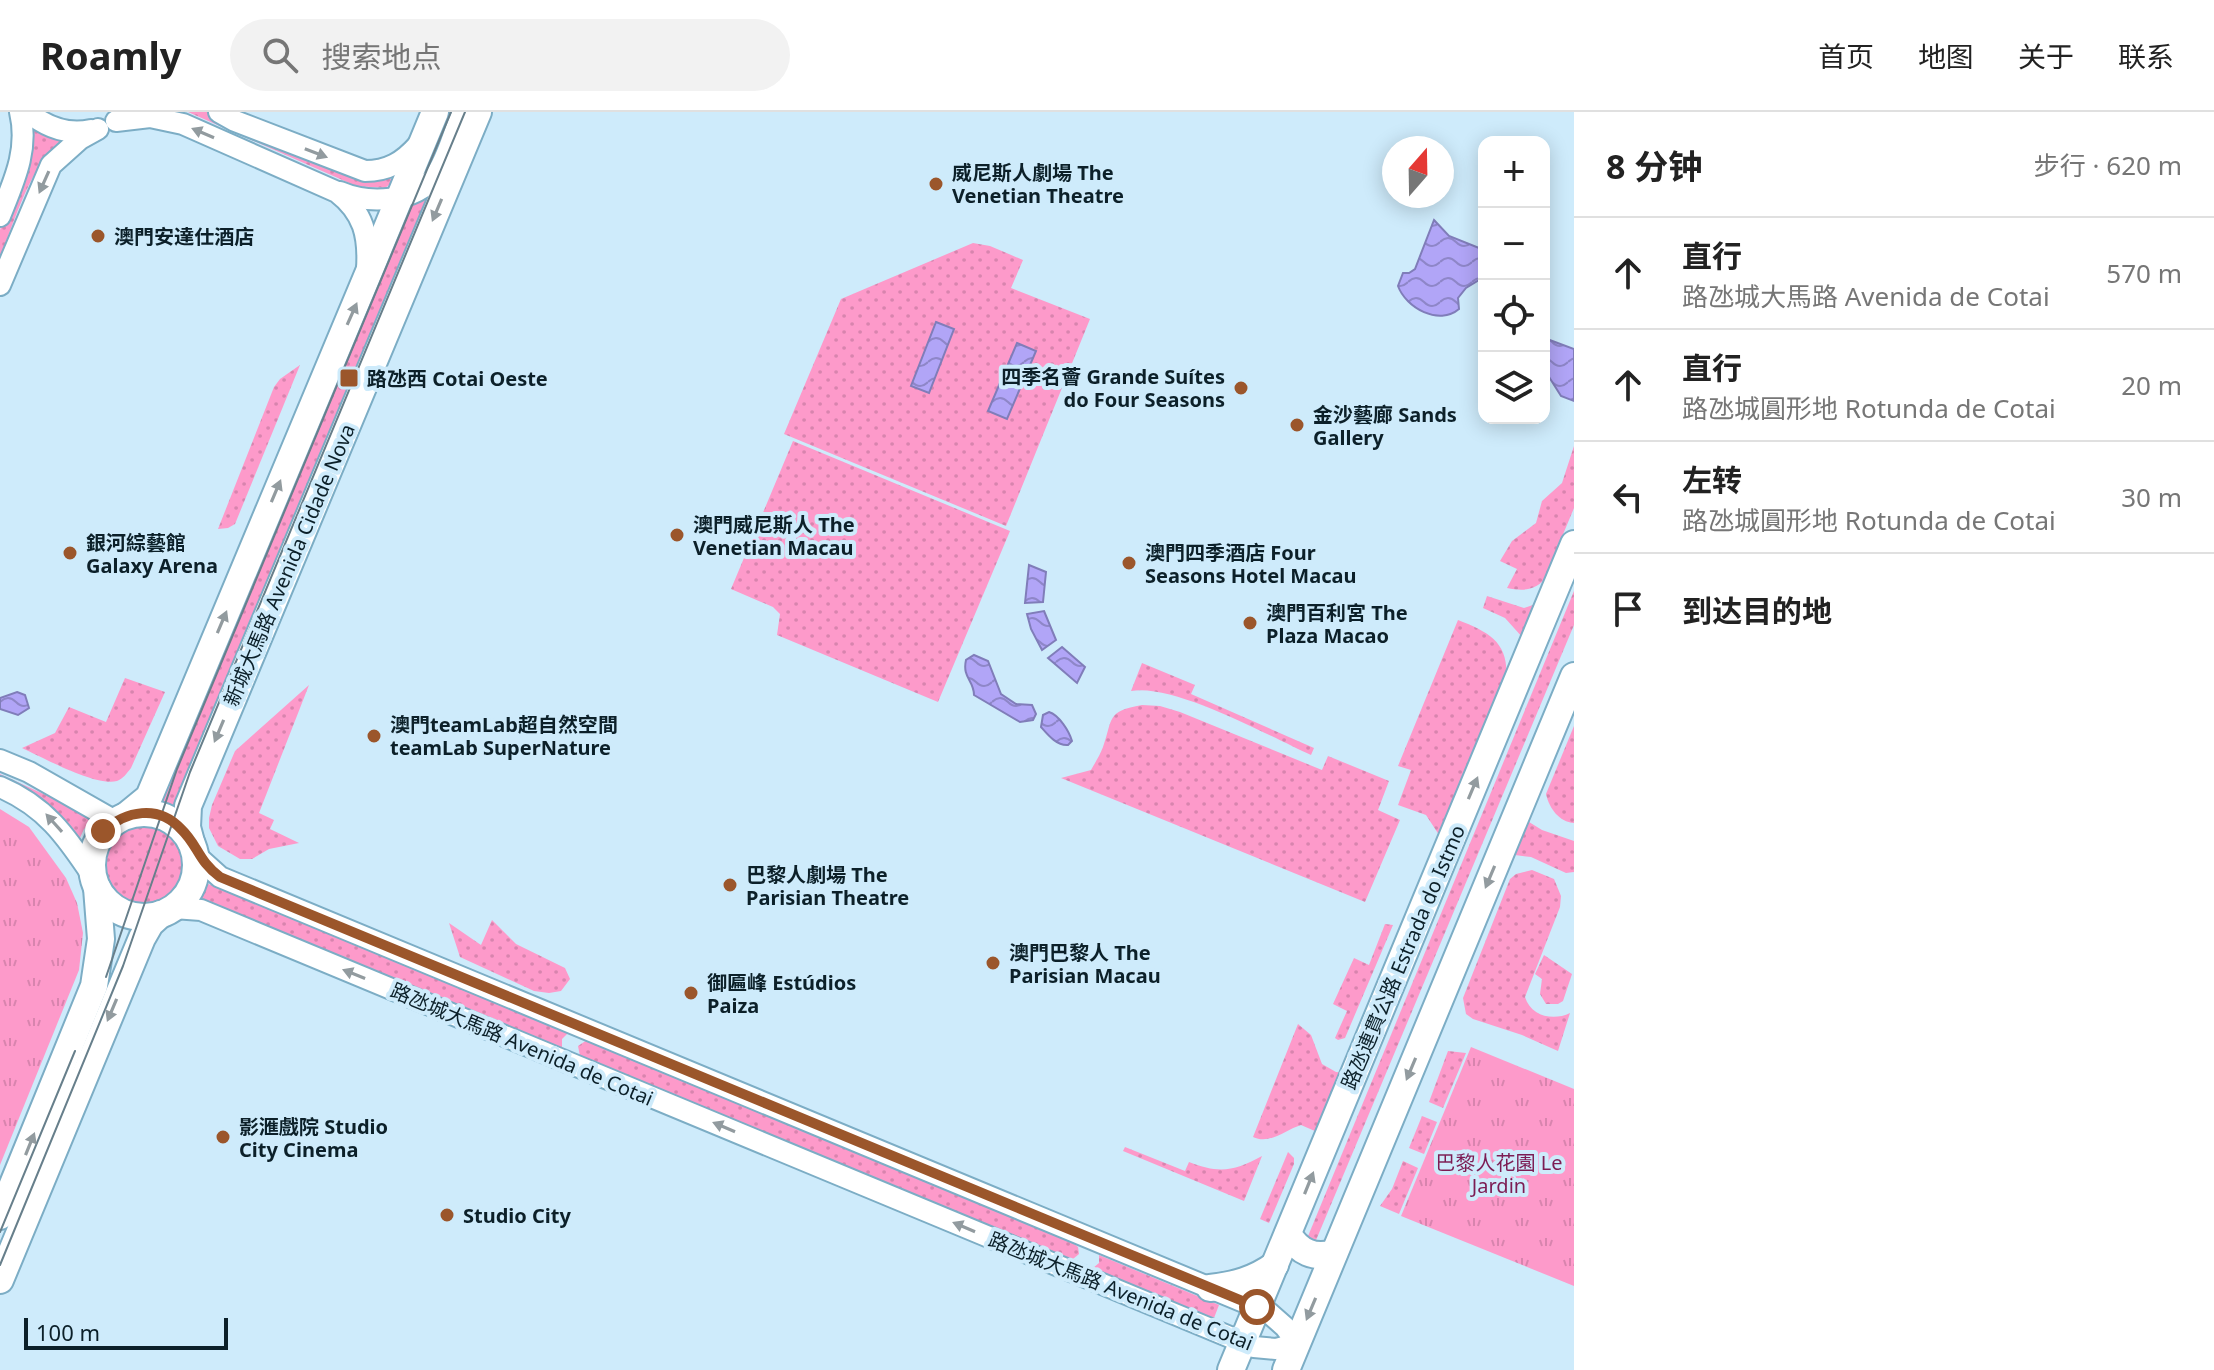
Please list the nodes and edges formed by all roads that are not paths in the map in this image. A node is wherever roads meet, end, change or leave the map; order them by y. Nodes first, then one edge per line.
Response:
1 (20, 112) edge
2 (28, 112) edge
3 (435, 112) edge
4 (463, 112) edge
5 (478, 112) edge
6 (227, 117) edge
7 (114, 121) edge
8 (424, 138) junction
9 (256, 155) junction
10 (323, 185) junction
11 (401, 196) junction
12 (0, 216) edge
13 (367, 281) junction
14 (0, 285) edge
15 (1574, 544) edge
16 (1574, 676) edge
17 (0, 760) edge
18 (0, 787) edge
19 (121, 818) junction
20 (192, 845) junction
21 (95, 882) junction
22 (167, 911) junction
23 (588, 1029) junction
24 (573, 1065) junction
25 (0, 1216) edge
26 (1288, 1234) junction
27 (1090, 1238) junction
28 (1334, 1253) junction
29 (1275, 1265) junction
30 (1075, 1273) junction
31 (0, 1280) edge
32 (1210, 1288) junction
33 (1257, 1307) junction
34 (1243, 1342) junction
35 (1297, 1343) junction
36 (1231, 1370) edge
37 (1286, 1370) edge

1 - 12 street
2 - 7 street
3 - 8 main road, 新城大馬路 Avenida Cidade Nova
4 - 11 street
5 -> 20 main road, 新城大馬路 Avenida Cidade Nova
6 -> 8 street
6 - 9 street
9 -> 7 street
7 -> 14 street
8 - 11 main road, 新城大馬路 Avenida Cidade Nova
9 - 10 street
10 - 11 street
10 - 13 street
11 - 13 main road, 新城大馬路 Avenida Cidade Nova
19 -> 13 main road, 新城大馬路 Avenida Cidade Nova
26 -> 15 main road, 路氹連貫公路 Estrada do Istmo
16 -> 28 main road
17 - 19 street
21 -> 18 street
19 - 20 main road
19 - 21 main road
20 - 22 main road
20 - 23 street, 路氹城大馬路 Avenida de Cotai
21 - 22 main road
25 -> 21 main road
24 -> 22 street, 路氹城大馬路 Avenida de Cotai
22 -> 31 main road
23 - 24 street
23 - 27 street, 路氹城大馬路 Avenida de Cotai
30 -> 24 street, 路氹城大馬路 Avenida de Cotai
26 - 28 main road
26 - 29 main road, 路氹連貫公路 Estrada do Istmo
27 - 30 street
27 - 32 street, 路氹城大馬路 Avenida de Cotai
28 -> 35 main road
29 - 32 main road
29 - 33 main road, 路氹連貫公路 Estrada do Istmo
30 - 34 street, 路氹城大馬路 Avenida de Cotai
32 - 33 street, 路氹城大馬路 Avenida de Cotai
33 - 34 main road, 路氹連貫公路 Estrada do Istmo
33 - 35 street, 路氹城大馬路 Avenida de Cotai
34 - 35 street, 路氹城大馬路 Avenida de Cotai
34 - 36 main road, 路氹連貫公路 Estrada do Istmo
35 - 37 main road

